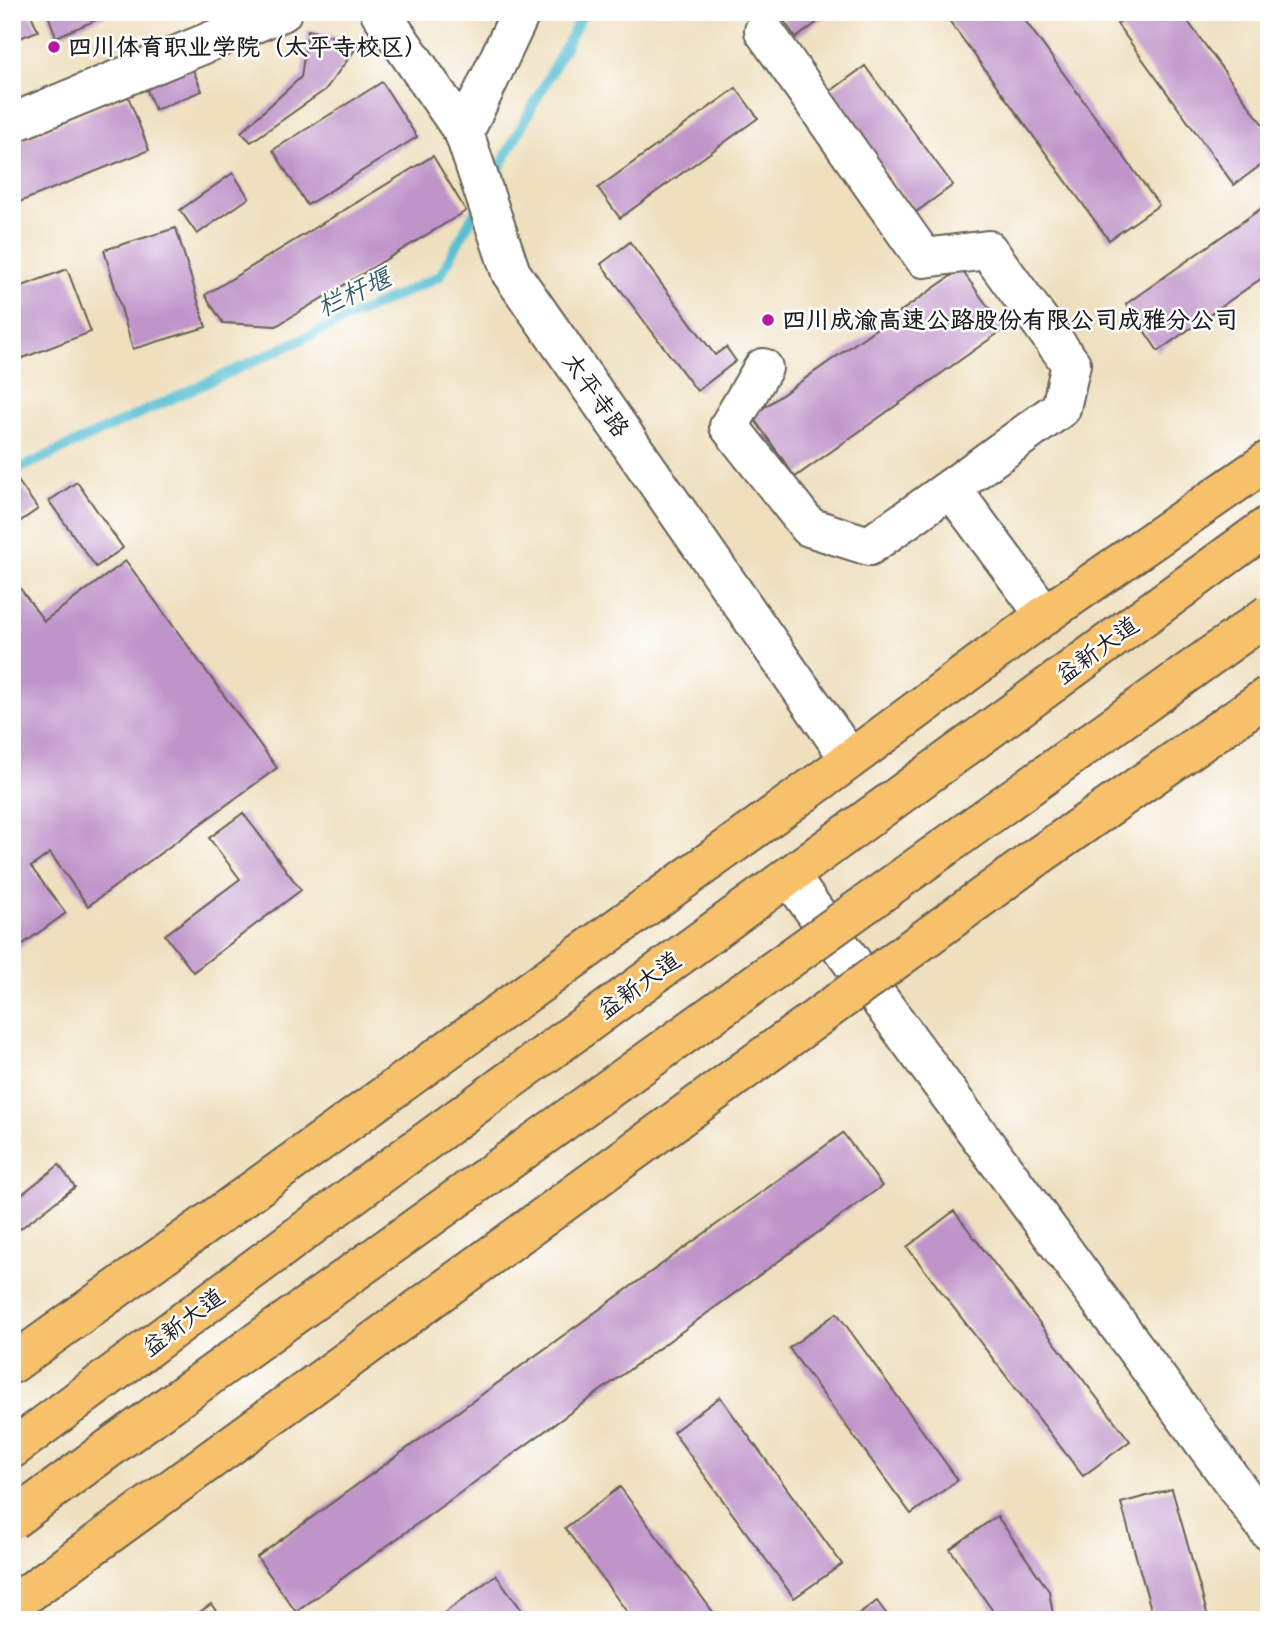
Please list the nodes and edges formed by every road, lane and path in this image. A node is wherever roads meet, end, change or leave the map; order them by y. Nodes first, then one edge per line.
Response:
1 (282, 12) edge
2 (380, 12) edge
3 (521, 12) edge
4 (764, 32) dead end
5 (12, 123) edge
6 (464, 132) junction
7 (763, 368) dead end
8 (1269, 434) edge
9 (1269, 460) edge
10 (951, 488) junction
11 (1220, 494) junction
12 (1261, 535) edge
13 (1269, 614) edge
14 (1045, 615) junction
15 (1269, 695) edge
16 (850, 759) junction
17 (789, 876) junction
18 (12, 1364) edge
19 (12, 1449) edge
20 (12, 1520) edge
21 (1269, 1531) edge
22 (12, 1605) edge

1 - 5 street
2 - 6 street, 太平寺路
3 - 6 street
4 - 10 street
6 - 16 street, 太平寺路
7 - 10 street
8 - 11 main road
9 - 11 main road
10 - 14 street
11 - 14 main road
12 - 17 main road, 益新大道
13 - 20 main road, bridge
14 - 16 main road
15 - 22 main road, bridge
16 - 18 main road
17 - 19 main road, 益新大道
17 - 21 street

